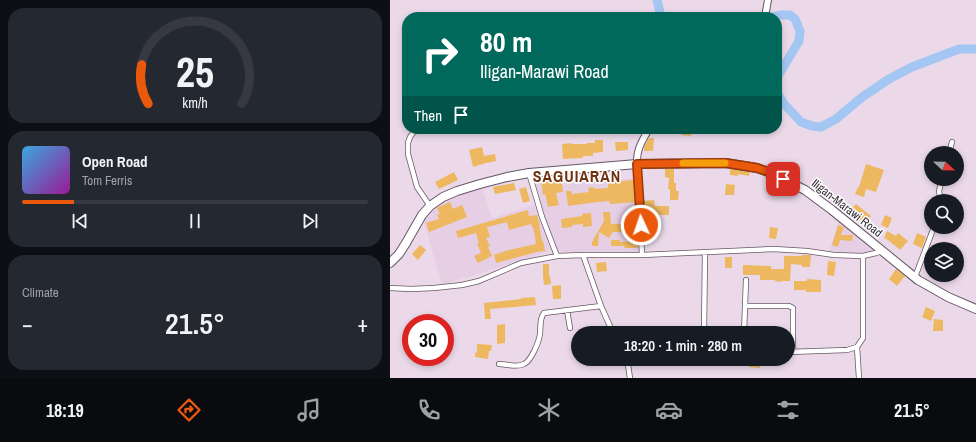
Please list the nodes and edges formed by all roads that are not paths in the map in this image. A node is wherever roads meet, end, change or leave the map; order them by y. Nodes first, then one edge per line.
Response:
1 (768, 0) edge
2 (766, 12) edge
3 (412, 134) edge
4 (646, 134) edge
5 (952, 142) dead end
6 (951, 146) edge
7 (637, 164) junction
8 (530, 173) junction
9 (430, 206) junction
10 (931, 234) edge
11 (882, 251) junction
12 (705, 252) junction
13 (584, 255) junction
14 (642, 255) junction
15 (557, 256) junction
16 (863, 256) junction
17 (390, 263) edge
18 (915, 277) junction
19 (746, 280) dead end
20 (390, 288) edge
21 (601, 306) junction
22 (745, 306) junction
23 (976, 309) edge
24 (567, 310) junction
25 (610, 326) edge
26 (704, 326) edge
27 (744, 326) edge
28 (792, 326) edge
29 (570, 328) dead end
30 (858, 347) junction
31 (795, 352) edge
32 (499, 364) dead end
33 (628, 366) edge
34 (630, 378) edge
35 (859, 378) edge

1 - 2 main road
3 - 9 street
4 - 7 main road
5 - 6 street
7 - 8 highway, Iligan-Marawi Road
7 - 11 highway, Iligan-Marawi Road
7 - 14 street
8 - 9 highway, Iligan-Marawi Road
8 - 15 street
9 - 17 highway, Iligan-Marawi Road
10 - 18 street
11 - 16 street
11 - 18 highway, Iligan-Marawi Road
12 - 14 street
12 - 16 street
12 - 26 street
13 - 14 street
13 - 15 street
13 - 21 street
15 - 20 street
16 - 30 street
18 - 23 highway, Iligan-Marawi Road
19 - 22 street
21 - 24 street
21 - 25 street
22 - 27 street
22 - 28 street
24 - 29 street
24 - 32 street
30 - 31 street
30 - 35 street
33 - 34 street

